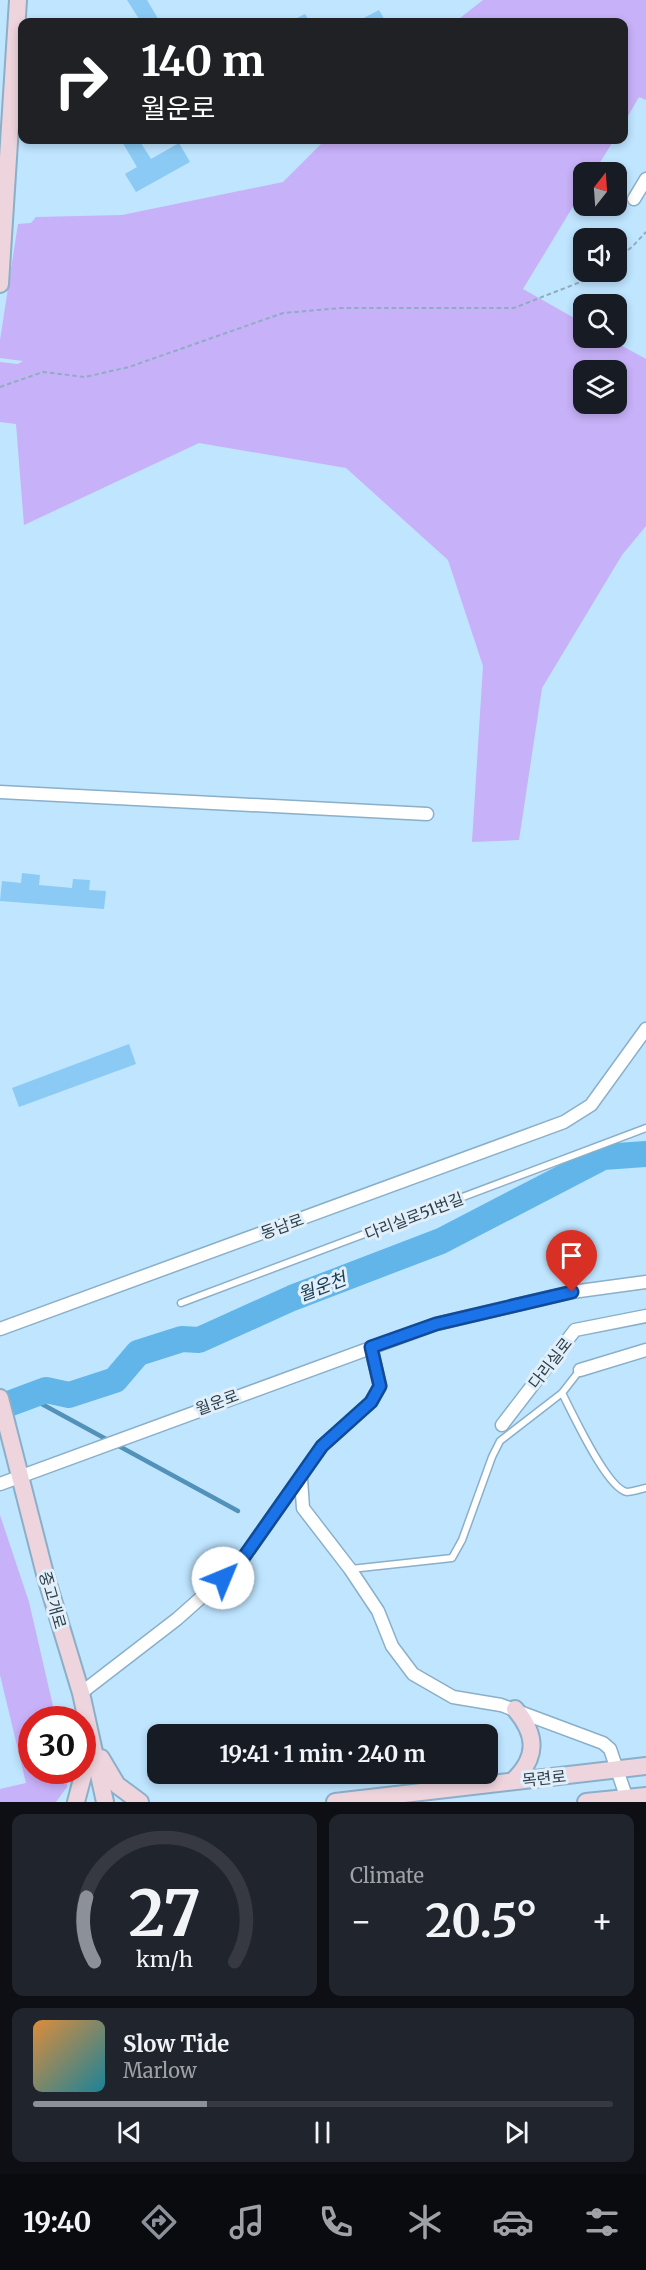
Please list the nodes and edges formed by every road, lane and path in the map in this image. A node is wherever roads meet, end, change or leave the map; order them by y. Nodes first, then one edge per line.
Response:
1 (18, 0) edge
2 (646, 179) edge
3 (634, 200) dead end
4 (646, 232) edge
5 (627, 251) edge
6 (580, 282) edge
7 (0, 284) edge
8 (0, 387) edge
9 (0, 792) edge
10 (427, 814) dead end
11 (646, 1029) edge
12 (646, 1128) edge
13 (646, 1282) edge
14 (181, 1303) dead end
15 (646, 1316) edge
16 (0, 1329) edge
17 (371, 1347) junction
18 (646, 1350) edge
19 (580, 1370) joint
20 (562, 1393) junction
21 (0, 1398) edge
22 (502, 1425) dead end
23 (21, 1475) junction
24 (301, 1479) junction
25 (0, 1484) edge
26 (646, 1488) edge
27 (350, 1569) junction
28 (81, 1693) junction
29 (84, 1706) edge
30 (515, 1709) junction
31 (96, 1747) edge
32 (96, 1762) edge
33 (646, 1766) edge
34 (617, 1769) junction
35 (513, 1782) junction
36 (82, 1784) edge
37 (646, 1796) edge
38 (627, 1800) edge
39 (76, 1802) edge
40 (105, 1802) edge
41 (140, 1802) edge
42 (335, 1802) edge
43 (586, 1802) edge

1 - 7 street
2 - 3 street
4 - 5 path
6 - 8 path
9 - 10 street
11 - 16 street, 동남로
12 - 14 lane, 다리실로51번길
13 - 17 street, 월운로
15 - 22 street, 다리실로
17 - 23 street, 월운로
17 - 24 street
18 - 19 street, 다리실로
19 - 20 lane
20 - 26 lane
20 - 27 lane
21 - 23 street, 중고개로
23 - 25 street, 월운로
23 - 28 street, 중고개로
24 - 27 street
24 - 28 street
27 - 30 street
28 - 29 street, 중고개로
30 - 34 street
30 - 35 street
31 - 41 street
32 - 40 street, 중고개로
33 - 34 street, 목련로
34 - 35 street, 목련로
34 - 38 street
35 - 42 street, 목련로
36 - 39 street
37 - 38 street
38 - 43 street

